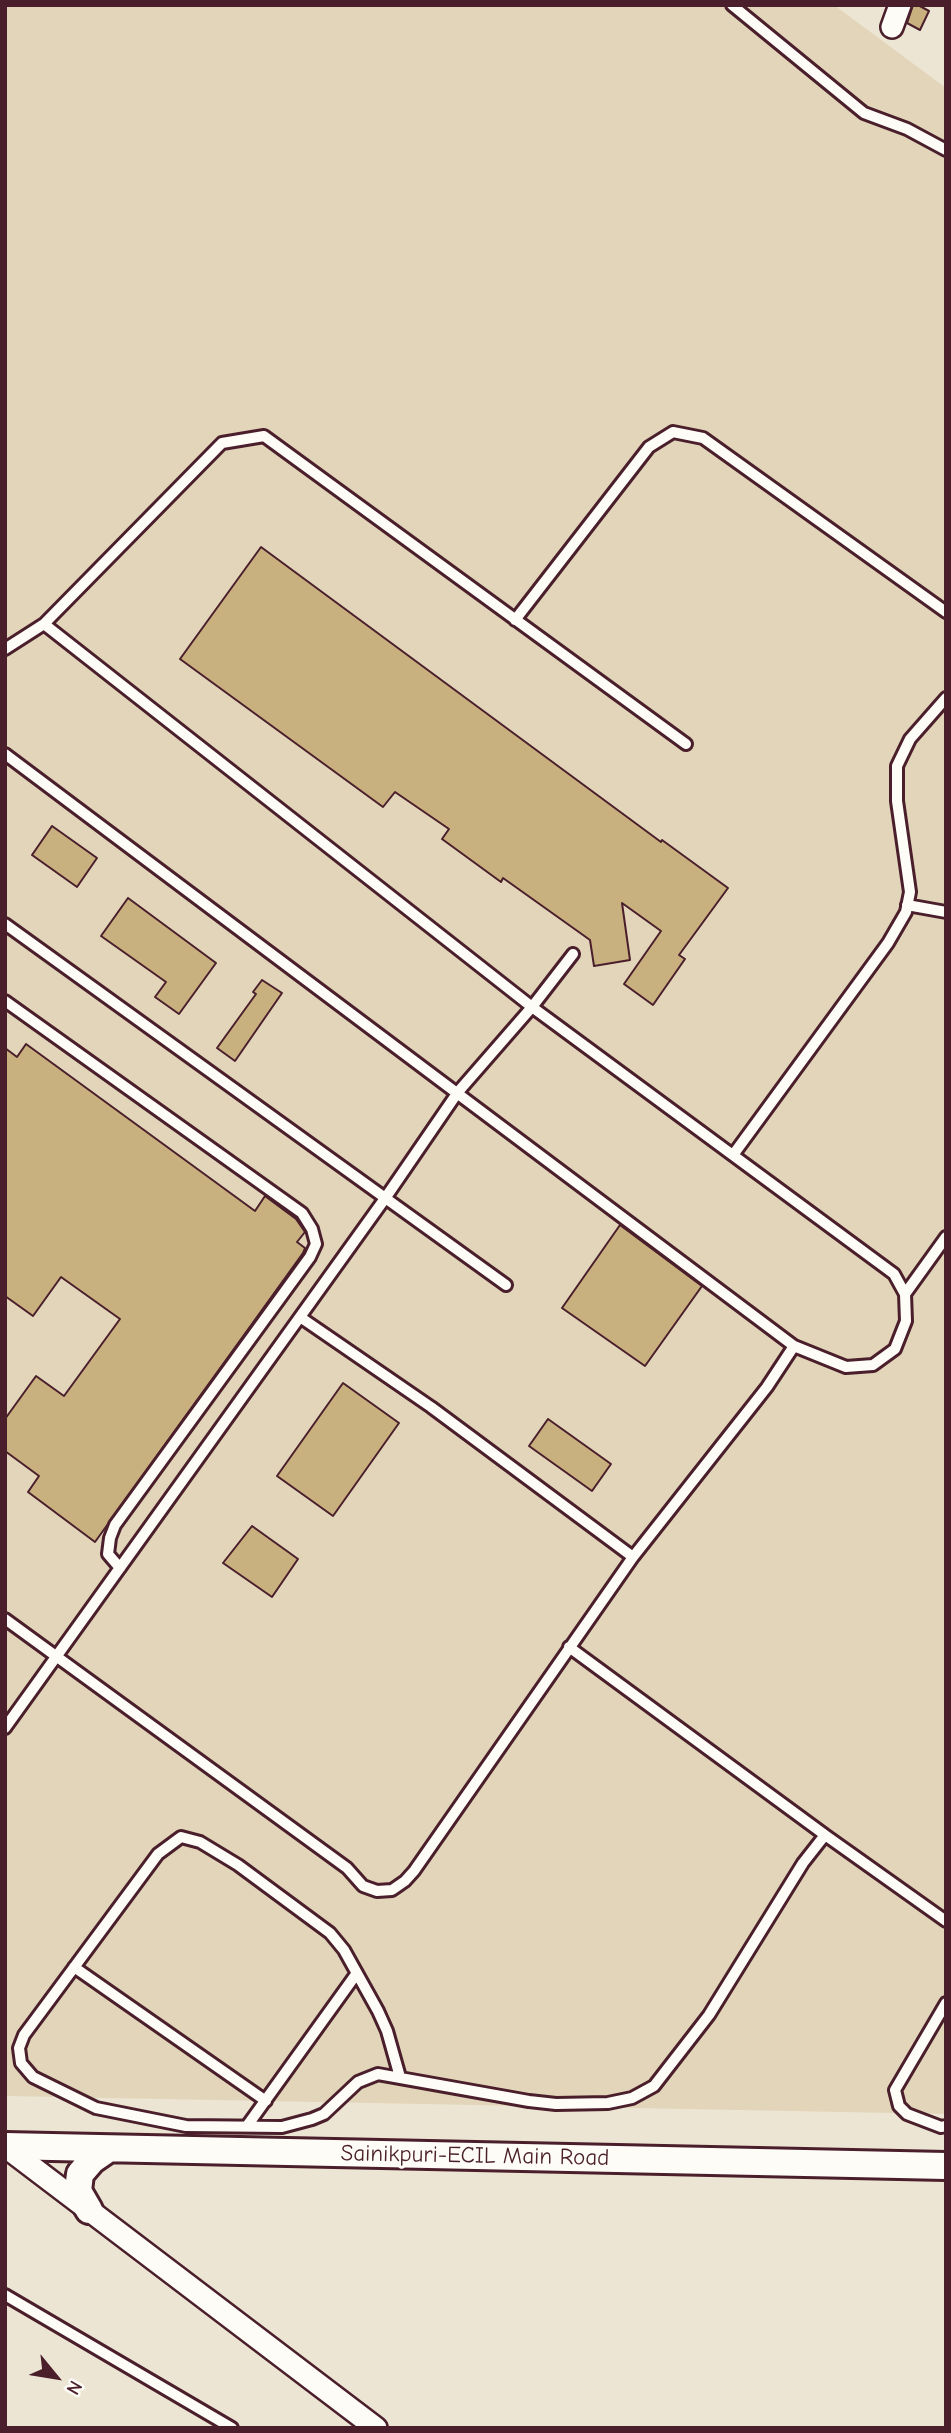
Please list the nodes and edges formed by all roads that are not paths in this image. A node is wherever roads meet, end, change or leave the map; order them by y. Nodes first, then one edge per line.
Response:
1 (732, 5) edge
2 (900, 5) edge
3 (892, 27) dead end
4 (946, 150) edge
5 (946, 612) edge
6 (515, 620) junction
7 (44, 624) junction
8 (5, 649) edge
9 (946, 698) edge
10 (686, 744) dead end
11 (5, 754) edge
12 (907, 905) junction
13 (946, 912) edge
14 (5, 924) edge
15 (573, 954) dead end
16 (5, 1001) edge
17 (532, 1007) junction
18 (458, 1092) junction
19 (733, 1155) junction
20 (386, 1197) junction
21 (946, 1237) edge
22 (506, 1285) dead end
23 (905, 1294) junction
24 (300, 1317) junction
25 (794, 1346) junction
26 (632, 1557) junction
27 (120, 1568) junction
28 (5, 1619) edge
29 (569, 1647) junction
30 (57, 1657) junction
31 (5, 1728) edge
32 (825, 1835) junction
33 (946, 1921) edge
34 (74, 1967) junction
35 (357, 1973) junction
36 (946, 2003) edge
37 (400, 2077) junction
38 (266, 2101) junction
39 (247, 2126) junction
40 (946, 2126) edge
41 (6, 2146) edge
42 (108, 2149) junction
43 (946, 2166) edge
44 (89, 2210) junction
45 (5, 2295) edge
46 (232, 2428) edge
47 (376, 2428) edge

1 - 4 lane
2 - 3 street
5 - 6 lane
6 - 7 lane
6 - 10 lane
7 - 8 lane
7 - 17 lane
9 - 12 lane
11 - 18 lane
12 - 13 lane
12 - 19 lane
14 - 20 lane
15 - 17 lane
16 - 27 lane
17 - 18 lane
17 - 19 lane
18 - 20 lane
18 - 25 lane
19 - 23 lane
20 - 22 lane
20 - 24 lane
21 - 23 lane
23 - 25 lane
24 - 26 lane
24 - 27 lane
25 - 26 lane
26 - 29 lane
27 - 30 lane
28 - 30 lane
29 - 30 lane
29 - 32 lane
30 - 31 lane
32 - 33 lane
32 - 37 lane
34 - 35 lane
34 - 38 lane
34 - 39 lane
35 - 37 lane
35 - 38 lane
36 - 40 lane
37 - 39 lane
38 - 39 lane
41 - 42 street, Sainikpuri-ECIL Main Road
41 - 44 street
42 - 43 street, Sainikpuri-ECIL Main Road
42 - 44 street
44 - 47 street
45 - 46 lane

